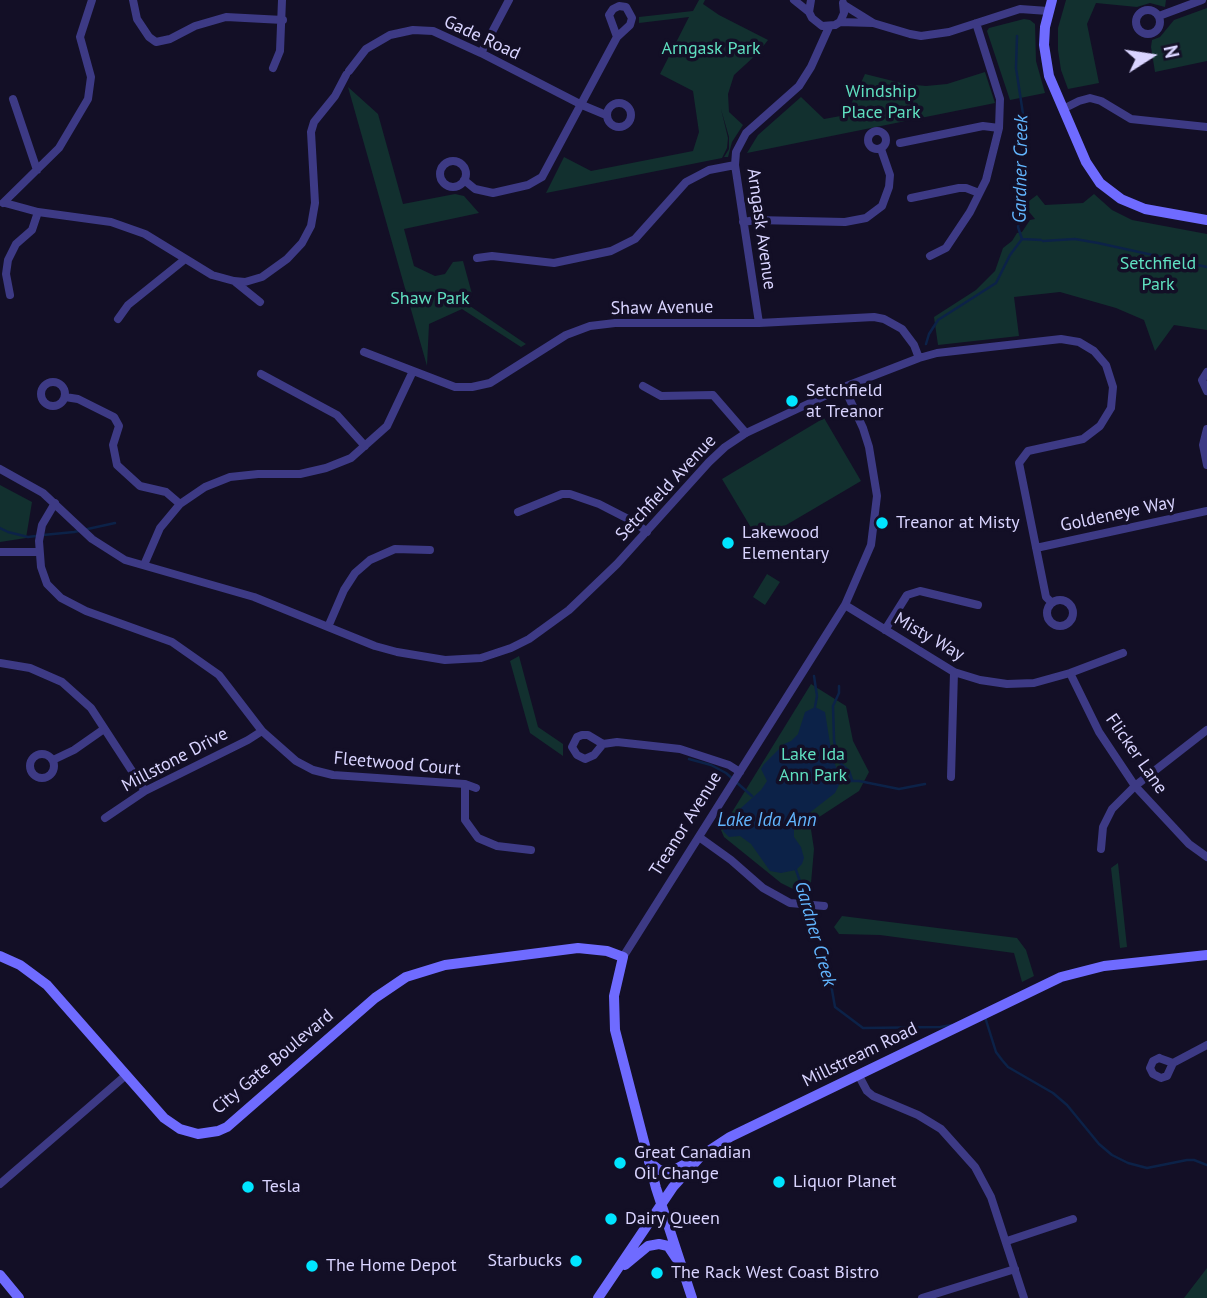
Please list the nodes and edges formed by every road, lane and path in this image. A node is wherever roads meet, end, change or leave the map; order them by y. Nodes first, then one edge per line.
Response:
1 (92, 0) edge
2 (133, 0) edge
3 (282, 0) edge
4 (509, 0) edge
5 (794, 0) edge
6 (811, 0) edge
7 (1202, 0) edge
8 (843, 3) edge
9 (1050, 5) edge
10 (809, 12) junction
11 (1159, 16) dead end
12 (283, 20) junction
13 (840, 22) junction
14 (873, 23) junction
15 (976, 23) junction
16 (816, 24) junction
17 (829, 27) junction
18 (617, 37) dead end
19 (819, 45) junction
20 (481, 53) junction
21 (273, 68) dead end
22 (13, 99) dead end
23 (582, 105) junction
24 (1063, 109) junction
25 (607, 115) dead end
26 (999, 128) junction
27 (1207, 128) edge
28 (900, 143) dead end
29 (881, 149) dead end
30 (735, 165) junction
31 (37, 170) junction
32 (464, 180) dead end
33 (979, 193) junction
34 (911, 198) dead end
35 (3, 203) edge
36 (38, 212) junction
37 (1207, 220) edge
38 (743, 222) junction
39 (930, 256) dead end
40 (477, 258) dead end
41 (184, 260) junction
42 (234, 281) junction
43 (10, 295) dead end
44 (260, 302) dead end
45 (118, 319) dead end
46 (759, 323) junction
47 (364, 352) dead end
48 (919, 358) junction
49 (413, 371) junction
50 (1207, 372) edge
51 (261, 374) dead end
52 (643, 386) dead end
53 (844, 387) junction
54 (1207, 391) edge
55 (65, 397) dead end
56 (1207, 429) edge
57 (746, 433) junction
58 (365, 446) junction
59 (1207, 465) edge
60 (0, 470) edge
61 (55, 503) junction
62 (180, 504) junction
63 (1207, 511) edge
64 (518, 512) dead end
65 (647, 532) junction
66 (1036, 548) junction
67 (430, 550) dead end
68 (0, 552) edge
69 (38, 552) junction
70 (144, 565) junction
71 (1052, 603) dead end
72 (845, 605) junction
73 (978, 605) dead end
74 (328, 627) junction
75 (885, 630) junction
76 (1123, 653) dead end
77 (0, 663) edge
78 (954, 672) junction
79 (1070, 673) junction
80 (104, 729) junction
81 (1207, 730) edge
82 (261, 731) junction
83 (603, 744) dead end
84 (53, 760) dead end
85 (740, 772) junction
86 (951, 777) dead end
87 (465, 784) junction
88 (1135, 786) junction
89 (476, 788) dead end
90 (145, 791) junction
91 (105, 818) dead end
92 (699, 837) junction
93 (1101, 849) dead end
94 (531, 850) dead end
95 (1207, 857) edge
96 (824, 906) dead end
97 (1207, 955) edge
98 (0, 956) edge
99 (623, 957) junction
100 (1207, 1045) edge
101 (1173, 1063) dead end
102 (125, 1076) junction
103 (859, 1076) junction
104 (701, 1156) junction
105 (649, 1162) junction
106 (0, 1184) edge
107 (662, 1203) junction
108 (1073, 1219) dead end
109 (1007, 1241) junction
110 (682, 1266) junction
111 (1015, 1269) junction
112 (0, 1275) edge
113 (612, 1275) junction
114 (19, 1298) edge
115 (598, 1298) edge
116 (692, 1298) edge
117 (922, 1298) edge
118 (1024, 1298) edge

1 - 31 street
2 - 12 street
3 - 12 street
4 - 20 street
5 - 10 street
6 - 10 street
7 - 11 street
8 - 13 street
8 - 14 street
9 - 15 street
9 - 24 street
10 - 16 street
12 - 21 street
13 - 14 street
13 - 17 street
14 - 15 street
15 - 26 street
16 - 17 street
16 - 19 street
17 - 19 street, Arngask Avenue
18 - 23 street
19 - 30 street, Arngask Avenue
20 - 23 street, Gade Road
20 - 42 street, Gade Road
22 - 31 street
23 - 25 street, Gade Road
23 - 32 street
24 - 27 street
24 - 37 street
26 - 28 street
26 - 33 street
29 - 38 street
30 - 38 street, Arngask Avenue
30 - 40 street
31 - 35 street
33 - 34 street
33 - 39 street
35 - 36 street
36 - 41 street
36 - 43 street
38 - 46 street, Arngask Avenue
41 - 42 street
41 - 45 street
42 - 44 street
46 - 48 street, Shaw Avenue
46 - 49 street, Shaw Avenue
47 - 49 street, Shaw Avenue
48 - 53 street, Setchfield Avenue
48 - 66 street, Setchfield Avenue
49 - 58 street
50 - 54 street
51 - 58 street
52 - 57 street
53 - 57 street, Setchfield Avenue
53 - 72 street, Treanor Avenue
55 - 62 street
56 - 59 street
57 - 65 street, Setchfield Avenue
58 - 62 street
60 - 61 street, Setchfield Avenue
61 - 69 street
61 - 70 street, Setchfield Avenue
62 - 70 street
63 - 66 street, Goldeneye Way
64 - 65 street
65 - 74 street, Setchfield Avenue
66 - 71 street, Setchfield Avenue
67 - 74 street
68 - 69 street
69 - 82 street, Fleetwood Court
70 - 74 street, Setchfield Avenue
72 - 75 street, Misty Way
72 - 85 street, Treanor Avenue
73 - 75 street
75 - 78 street, Misty Way
76 - 79 street, Misty Way
77 - 80 street
78 - 79 street, Misty Way
78 - 86 street
79 - 88 street, Flicker Lane
80 - 84 street
80 - 90 street
81 - 88 street
82 - 87 street, Fleetwood Court
82 - 90 street, Millstone Drive
83 - 85 street
85 - 92 street, Treanor Avenue
87 - 89 street, Fleetwood Court
87 - 94 street
88 - 93 street
88 - 95 street, Flicker Lane
90 - 91 street, Millstone Drive
92 - 96 street
92 - 99 street, Treanor Avenue
97 - 103 street, Millstream Road
98 - 102 street, City Gate Boulevard
99 - 102 street, City Gate Boulevard
99 - 105 street, Treanor Avenue
100 - 101 street
102 - 106 street
103 - 104 street, Millstream Road
103 - 109 street
104 - 105 street
104 - 107 street, Millstream Road
105 - 107 street, Treanor Avenue
107 - 110 street, Treanor Avenue
107 - 113 street, Millstream Road
108 - 109 street
109 - 111 street
110 - 113 street
110 - 116 street, Treanor Avenue
111 - 117 street
111 - 118 street
112 - 114 street
113 - 115 street, Millstream Road

